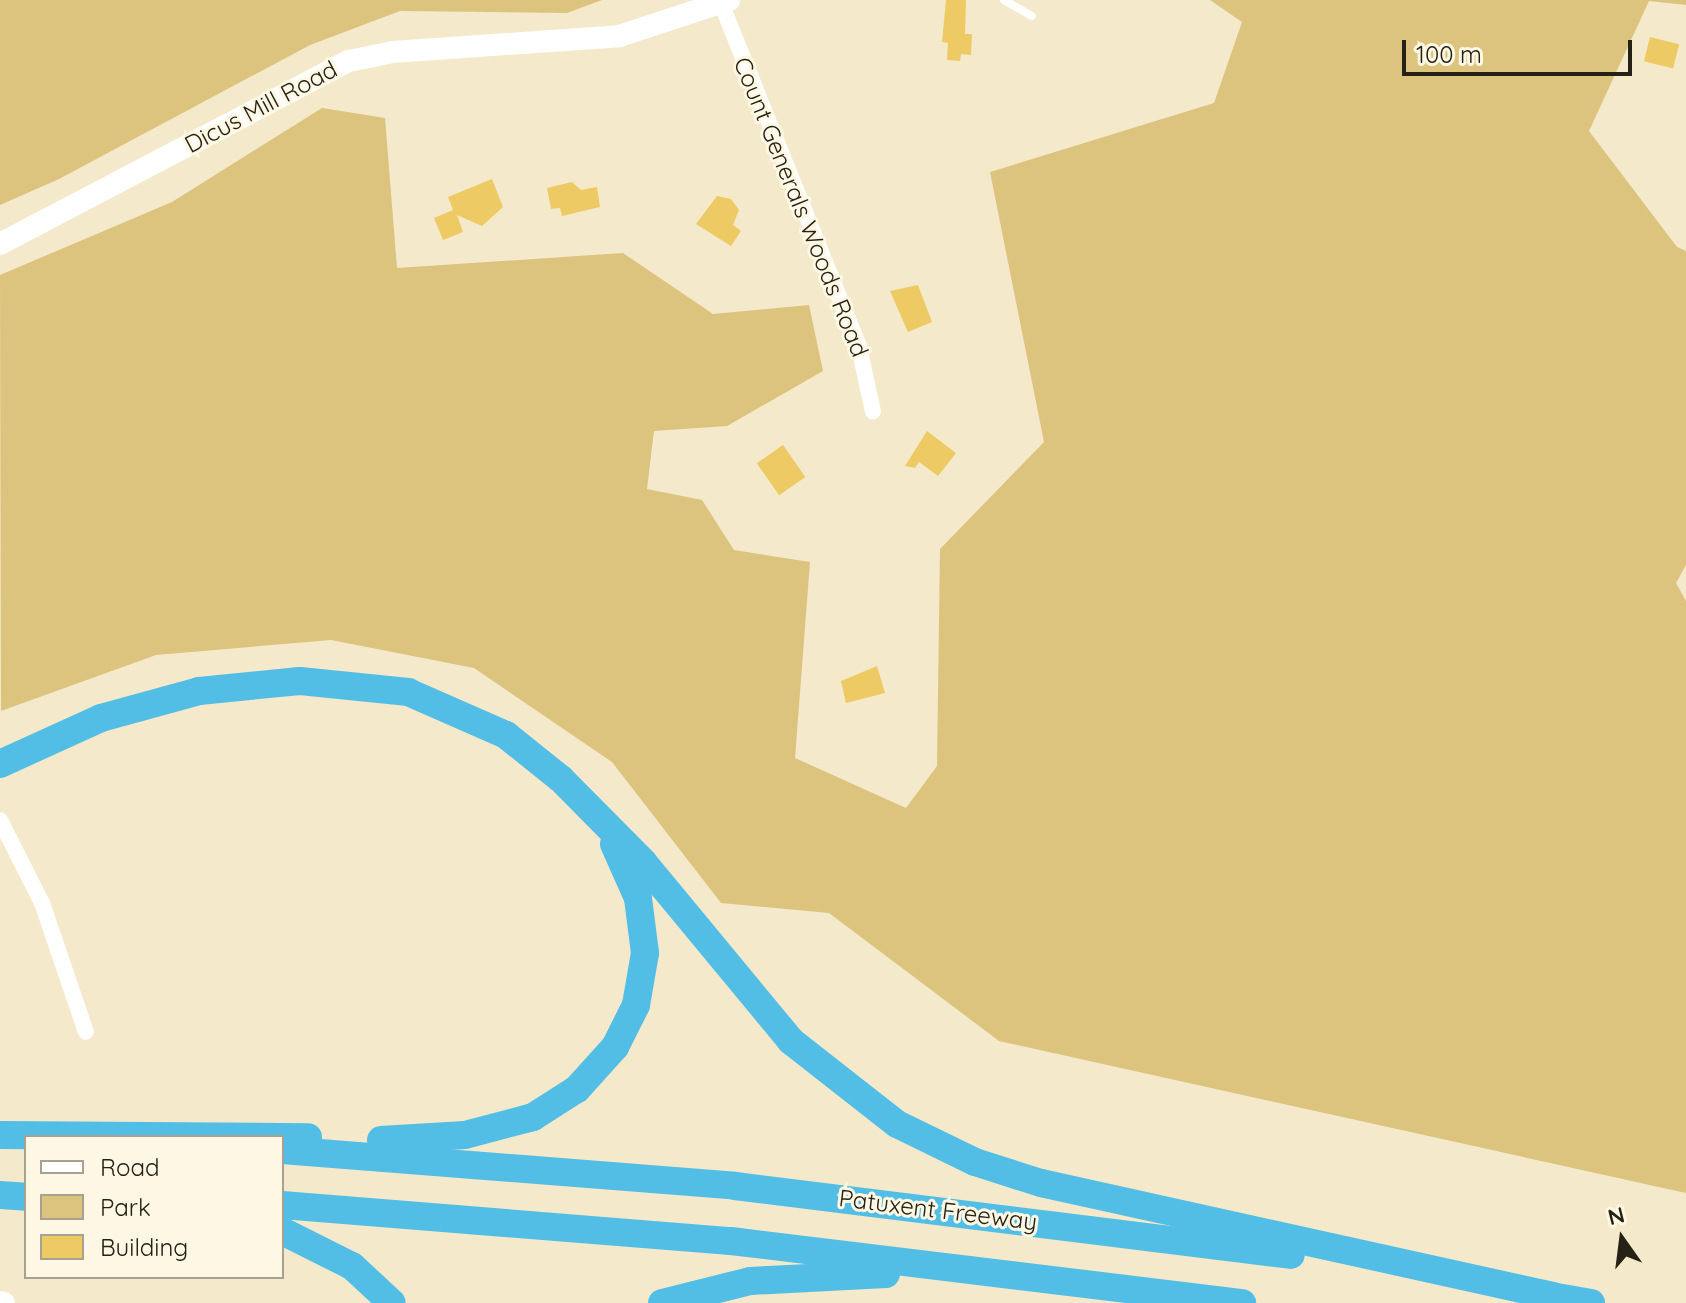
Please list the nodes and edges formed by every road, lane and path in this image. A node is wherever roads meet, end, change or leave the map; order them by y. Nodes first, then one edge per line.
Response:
1 (1004, 0) edge
2 (725, 2) edge
3 (1032, 16) dead end
4 (0, 244) edge
5 (873, 412) dead end
6 (0, 764) edge
7 (587, 803) junction
8 (0, 820) edge
9 (86, 1032) dead end
10 (0, 1135) edge
11 (24, 1135) edge
12 (24, 1136) edge
13 (284, 1138) edge
14 (284, 1150) edge
15 (0, 1195) edge
16 (24, 1197) edge
17 (284, 1205) edge
18 (284, 1232) edge
19 (1553, 1296) junction
20 (1231, 1301) edge
21 (392, 1303) edge
22 (662, 1303) edge
23 (1591, 1303) edge

1 - 3 lane
2 - 4 street, Dicus Mill Road
2 - 5 street, Count Generals Woods Road
6 - 7 highway
7 - 13 highway
7 - 19 highway
8 - 9 street
10 - 11 highway
10 - 12 highway
14 - 19 highway, Patuxent Freeway
15 - 16 highway
17 - 20 highway
18 - 21 highway
19 - 23 highway, Patuxent Freeway
20 - 22 highway

